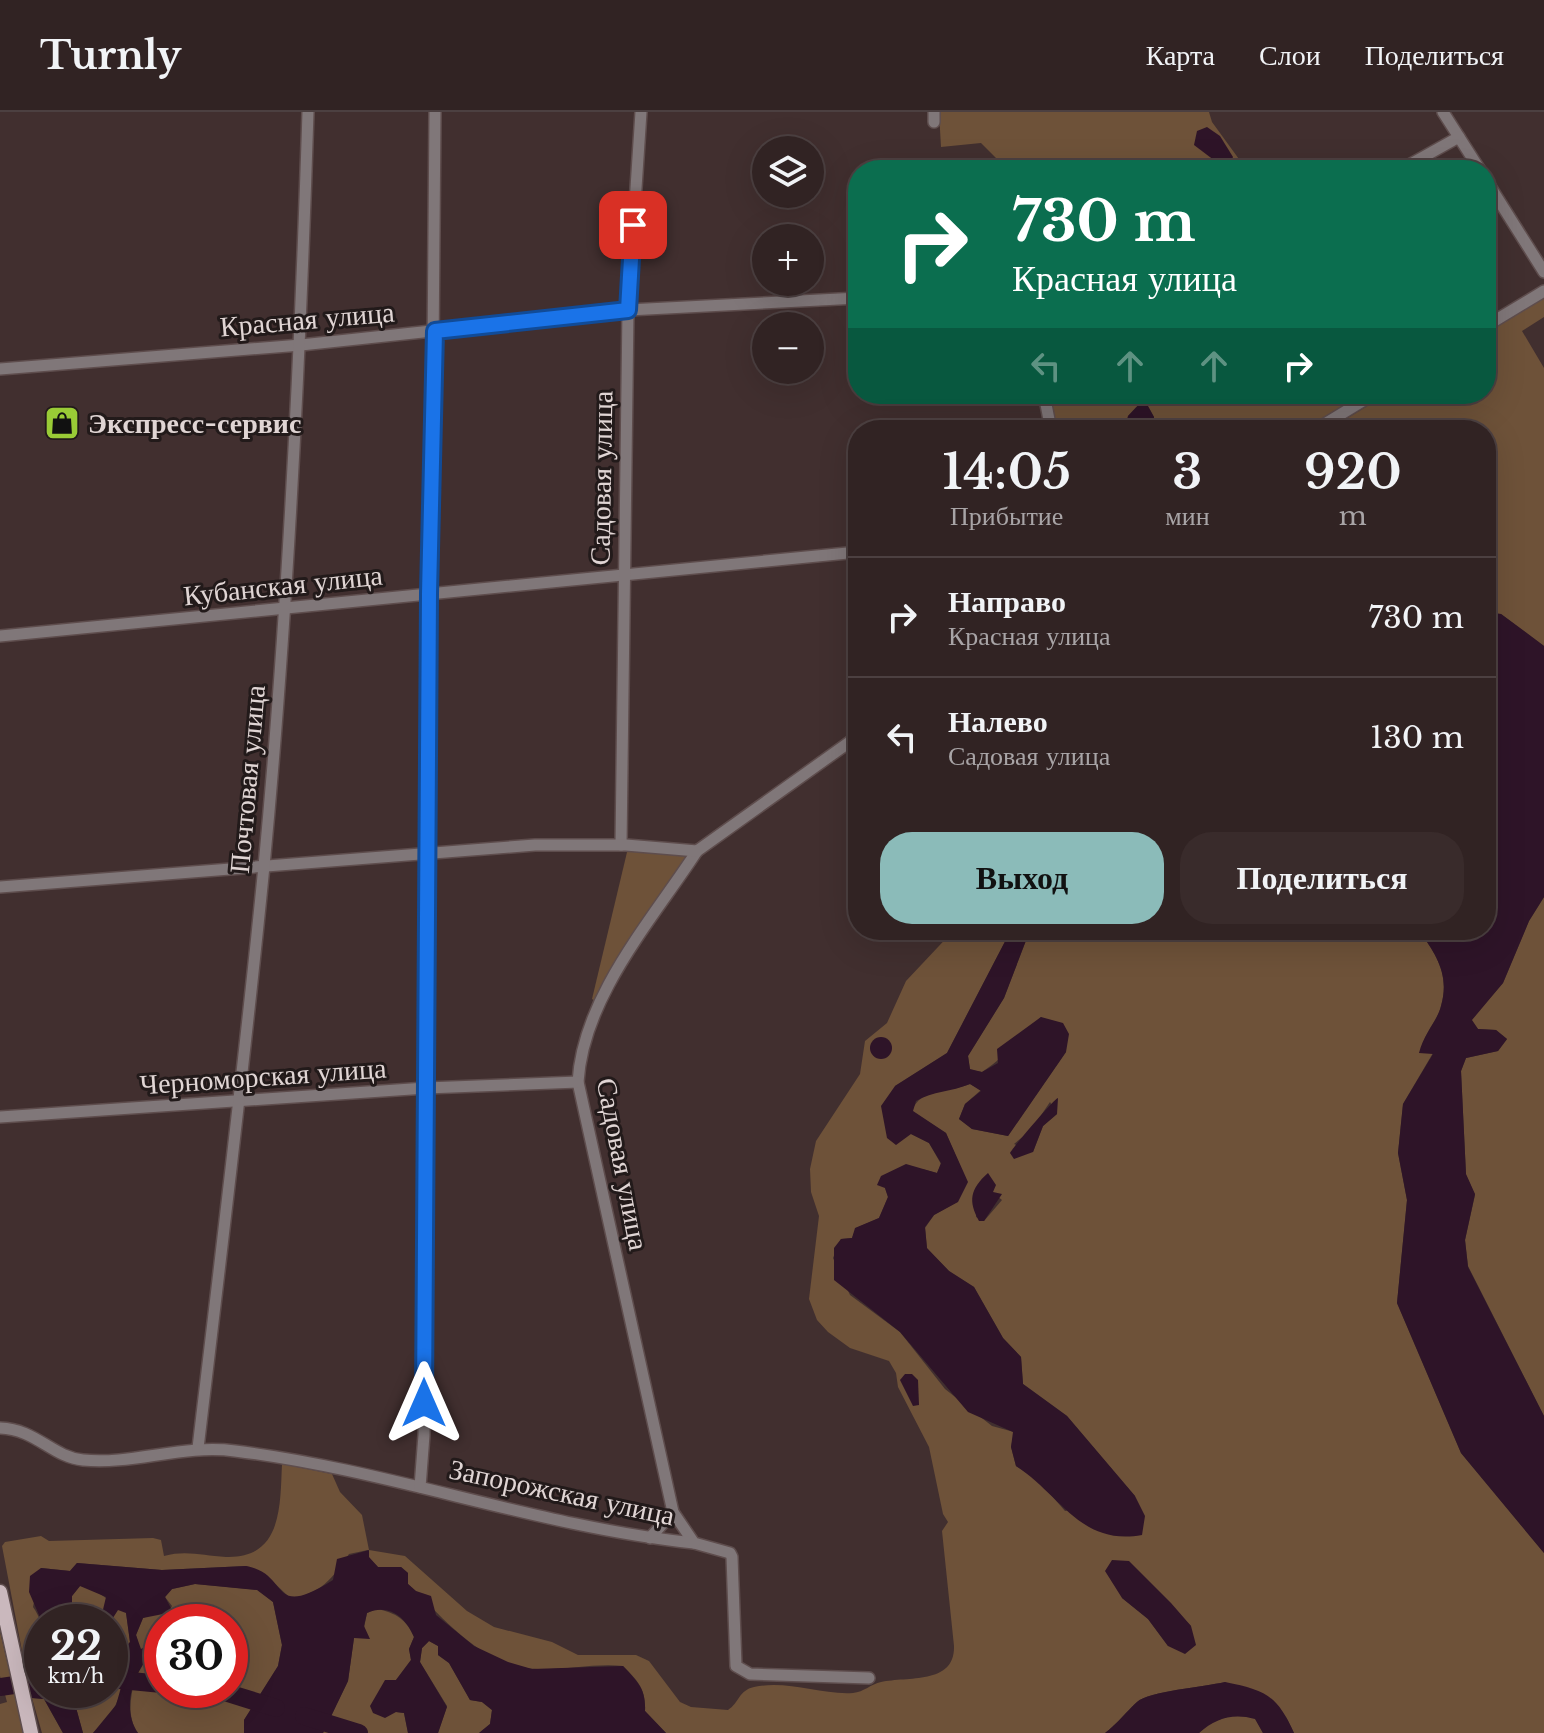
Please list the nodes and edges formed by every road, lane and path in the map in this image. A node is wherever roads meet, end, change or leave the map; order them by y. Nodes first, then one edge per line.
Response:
1 (308, 112) edge
2 (435, 112) edge
3 (641, 112) edge
4 (1443, 112) edge
5 (1459, 137) junction
6 (1418, 160) edge
7 (1474, 160) edge
8 (1496, 196) edge
9 (1544, 272) edge
10 (1544, 291) edge
11 (848, 299) edge
12 (628, 310) junction
13 (1496, 320) edge
14 (435, 331) junction
15 (301, 345) junction
16 (0, 369) edge
17 (1358, 404) edge
18 (1331, 420) edge
19 (848, 553) edge
20 (624, 574) junction
21 (429, 594) junction
22 (285, 610) junction
23 (0, 636) edge
24 (848, 743) edge
25 (621, 845) junction
26 (697, 851) junction
27 (428, 852) junction
28 (264, 864) junction
29 (0, 887) edge
30 (578, 1082) junction
31 (426, 1088) junction
32 (239, 1102) junction
33 (0, 1117) edge
34 (0, 1428) edge
35 (198, 1448) junction
36 (420, 1487) junction
37 (673, 1512) junction
38 (650, 1538) junction
39 (694, 1543) junction
40 (0, 1592) edge
41 (869, 1678) dead end
42 (31, 1733) edge

1 - 15 street, Почтовая улица
2 - 14 street
3 - 12 street, Садовая улица
4 - 5 street
5 - 6 street
5 - 7 street
8 - 9 street
10 - 13 street
11 - 12 street, Красная улица
12 - 14 street, Красная улица
12 - 20 street, Садовая улица
14 - 15 street, Красная улица
14 - 21 street
15 - 16 street, Красная улица
15 - 22 street, Почтовая улица
17 - 18 street
19 - 20 street, Кубанская улица
20 - 21 street, Кубанская улица
20 - 25 street, Садовая улица
21 - 22 street, Кубанская улица
21 - 27 street
22 - 23 street, Кубанская улица
22 - 28 street, Почтовая улица
24 - 26 street
25 - 26 street
25 - 27 street
26 - 30 street, Садовая улица
27 - 28 street
27 - 31 street
28 - 29 street
28 - 32 street, Почтовая улица
30 - 31 street, Черноморская улица
30 - 37 street, Садовая улица
31 - 32 street, Черноморская улица
31 - 36 street
32 - 33 street, Черноморская улица
32 - 35 street, Почтовая улица
34 - 35 street, Запорожская улица
35 - 36 street, Запорожская улица
36 - 38 street, Запорожская улица
37 - 38 street
37 - 39 street, Садовая улица
38 - 39 street, Запорожская улица
39 - 41 street
40 - 42 main road

